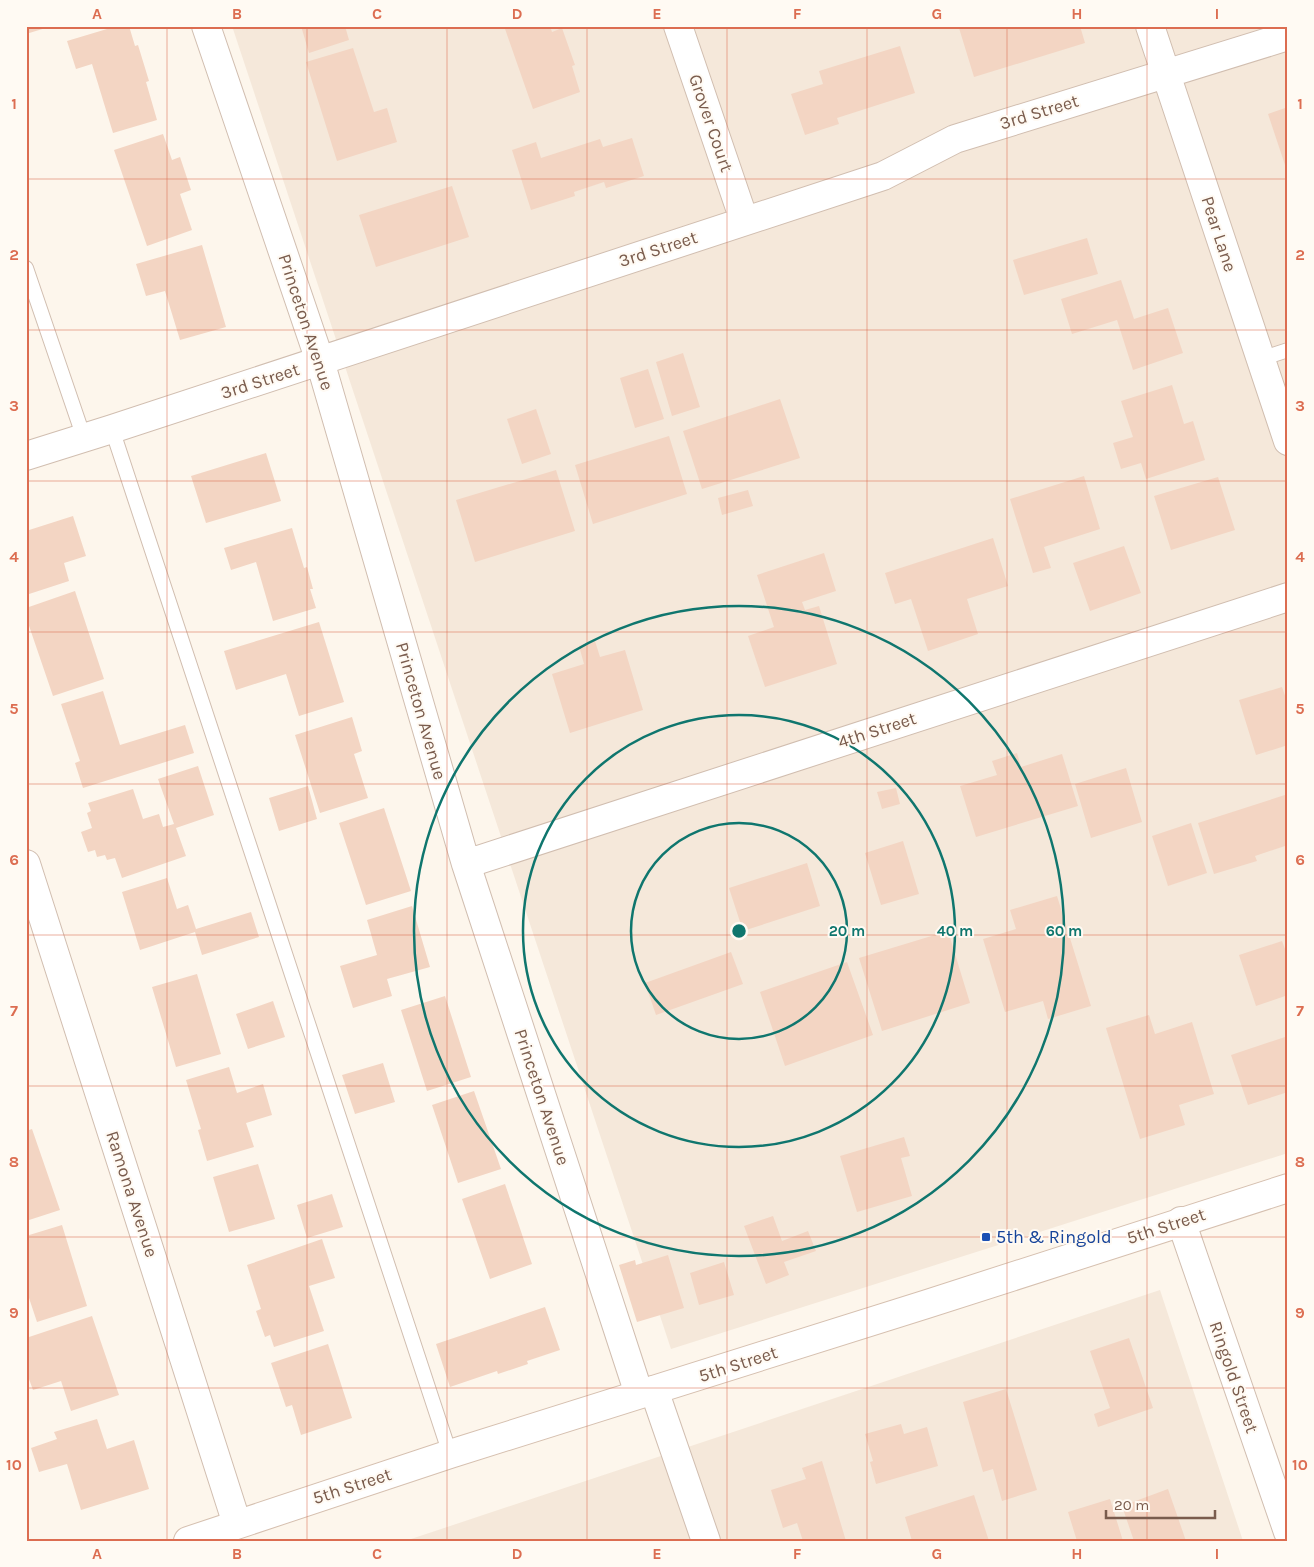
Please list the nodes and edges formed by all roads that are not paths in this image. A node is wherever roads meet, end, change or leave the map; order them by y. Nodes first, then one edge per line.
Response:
1 (206, 26) edge
2 (678, 26) edge
3 (1150, 26) edge
4 (1288, 36) edge
5 (1165, 73) junction
6 (744, 220) junction
7 (26, 268) edge
8 (1288, 350) edge
9 (1260, 359) junction
10 (320, 361) junction
11 (112, 430) junction
12 (84, 438) junction
13 (1288, 441) edge
14 (26, 456) edge
15 (1288, 597) edge
16 (26, 864) edge
17 (466, 864) junction
18 (1288, 1188) edge
19 (1181, 1222) junction
20 (646, 1392) junction
21 (450, 1454) junction
22 (237, 1524) junction
23 (1288, 1532) edge
24 (188, 1541) edge
25 (706, 1541) edge

1 - 10 street, Princeton Avenue
2 - 6 street, Grover Court
3 - 5 street, Pear Lane
4 - 5 street, 3rd Street
5 - 6 street, 3rd Street
5 - 9 street, Pear Lane
6 - 10 street, 3rd Street
7 - 12 lane
8 - 9 lane
9 - 13 street, Pear Lane
10 - 11 street, 3rd Street
10 - 17 street, Princeton Avenue
11 - 12 street, 3rd Street
11 - 21 lane
12 - 14 street, 3rd Street
15 - 17 street, 4th Street
16 - 22 street, Ramona Avenue
17 - 20 street, Princeton Avenue
18 - 19 street, 5th Street
19 - 20 street, 5th Street
19 - 23 street, Ringold Street
20 - 21 street, 5th Street
20 - 25 street, Princeton Avenue
21 - 22 street, 5th Street
22 - 24 street, 5th Street

